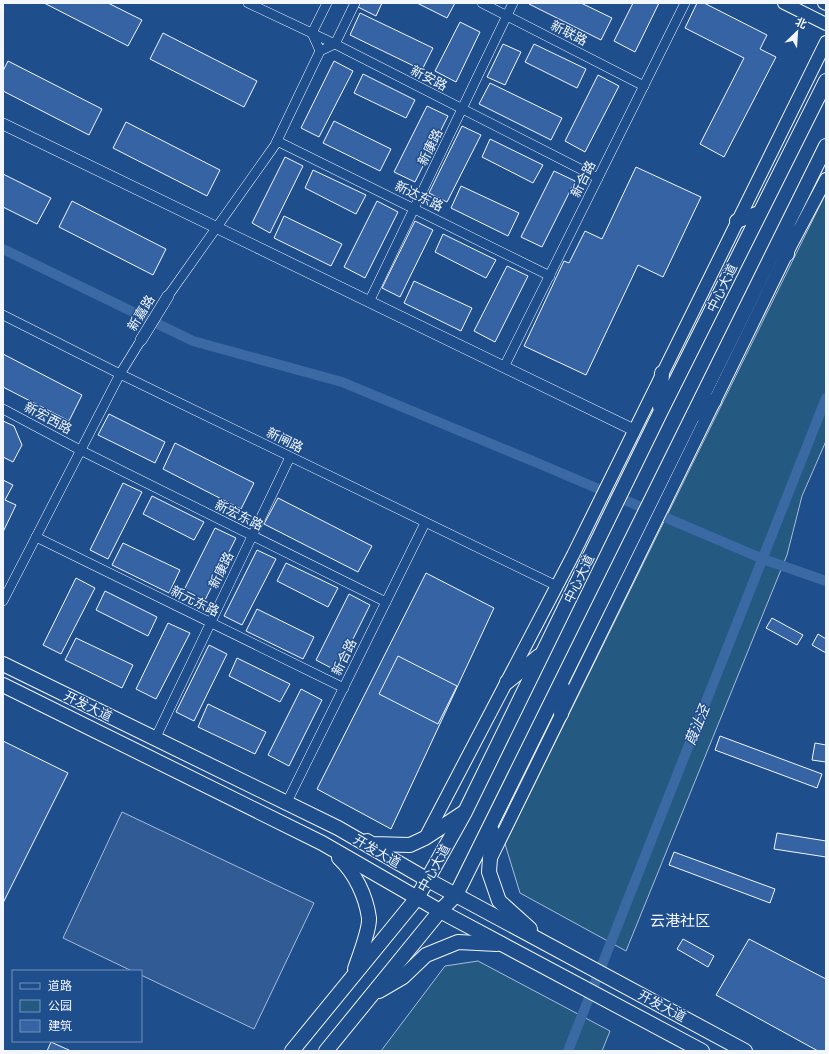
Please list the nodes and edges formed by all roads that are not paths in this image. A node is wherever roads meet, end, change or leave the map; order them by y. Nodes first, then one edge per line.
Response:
1 (248, 3) edge
2 (327, 3) edge
3 (354, 3) edge
4 (482, 3) edge
5 (513, 3) edge
6 (685, 3) edge
7 (784, 3) edge
8 (507, 16) junction
9 (826, 24) edge
10 (312, 33) junction
11 (826, 42) edge
12 (335, 44) junction
13 (320, 51) junction
14 (826, 81) edge
15 (644, 86) junction
16 (462, 109) junction
17 (3, 124) edge
18 (277, 141) junction
19 (826, 146) edge
20 (598, 178) junction
21 (826, 179) edge
22 (414, 208) junction
23 (759, 213) junction
24 (737, 221) junction
25 (788, 223) junction
26 (216, 227) junction
27 (787, 254) junction
28 (550, 276) junction
29 (168, 296) joint
30 (369, 302) junction
31 (3, 315) edge
32 (141, 340) joint
33 (504, 367) junction
34 (120, 374) junction
35 (662, 374) junction
36 (714, 401) junction
37 (3, 409) edge
38 (660, 413) junction
39 (694, 415) junction
40 (634, 430) junction
41 (80, 450) junction
42 (290, 457) junction
43 (656, 504) junction
44 (426, 523) junction
45 (252, 536) junction
46 (36, 537) junction
47 (640, 537) junction
48 (557, 586) junction
49 (3, 601) edge
50 (386, 602) junction
51 (210, 623) junction
52 (543, 653) junction
53 (3, 664) edge
54 (562, 681) junction
55 (507, 682) junction
56 (3, 685) edge
57 (344, 688) junction
58 (561, 714) junction
59 (155, 739) junction
60 (286, 804) junction
61 (465, 812) junction
62 (493, 820) junction
63 (338, 828) junction
64 (425, 838) junction
65 (322, 843) junction
66 (489, 862) junction
67 (428, 880) junction
68 (456, 895) junction
69 (418, 898) junction
70 (440, 911) junction
71 (505, 945) junction
72 (550, 946) junction
73 (350, 981) junction
74 (370, 997) junction
75 (292, 1051) edge
76 (326, 1051) edge
77 (702, 1051) edge
78 (745, 1051) edge

1 - 10 street, 新安路
2 - 10 street
3 - 12 street
4 - 8 street, 新联路
5 - 8 street, 新康路
6 - 15 street, 新合路
7 - 9 main road
8 - 15 street, 新联路
8 - 16 street, 新康路
10 - 12 street, 新安路
10 - 13 street
11 - 24 main road
12 - 13 street
12 - 16 street, 新安路
13 - 18 street, 新嘉路
14 - 23 main road, 中心大道
15 - 20 street, 新合路
16 - 20 street, 新安路
16 - 22 street, 新康路
17 - 26 street
18 - 22 street, 新达东路
18 - 26 street, 新嘉路
19 - 25 main road
20 - 28 street, 新合路
21 - 27 main road
22 - 28 street, 新达东路
22 - 30 street, 新康路
23 - 24 main road
23 - 38 main road, 中心大道
24 - 35 main road
25 - 27 main road
25 - 39 main road
26 - 29 street, 新嘉路
26 - 30 street
27 - 36 main road
28 - 33 street, 新合路
29 - 32 street, 新嘉路
30 - 33 street
31 - 34 street, 新闸路
32 - 34 street, 新嘉路
33 - 40 street
34 - 41 street, 新嘉路
34 - 42 street, 新闸路
35 - 38 main road
35 - 40 main road
36 - 39 main road
36 - 43 main road
37 - 41 street, 新宏西路
38 - 52 main road, 中心大道
39 - 43 main road
40 - 48 main road
41 - 45 street, 新宏东路
41 - 46 street, 新嘉路
42 - 44 street, 新闸路
42 - 45 street, 新康路
43 - 47 main road
44 - 48 street, 新闸路
44 - 50 street, 新合路
45 - 50 street, 新宏东路
45 - 51 street, 新康路
46 - 49 street, 新嘉路
46 - 51 street, 新元东路
47 - 54 main road
47 - 58 main road
48 - 55 main road
50 - 57 street, 新合路
51 - 57 street, 新元东路
51 - 59 street, 新康路
52 - 55 main road
52 - 61 main road, 中心大道
53 - 59 main road, 开发大道
54 - 58 main road
54 - 62 main road
55 - 64 main road
56 - 65 main road, 开发大道
57 - 60 street, 新合路
58 - 66 main road
59 - 60 main road, 开发大道
60 - 63 main road, 开发大道
61 - 64 main road
61 - 67 main road, 中心大道
62 - 66 main road
62 - 68 main road
63 - 64 main road
63 - 67 main road, 开发大道
65 - 69 main road, 开发大道
65 - 73 main road
66 - 72 main road
67 - 68 main road, 开发大道
67 - 69 main road, 中心大道
68 - 70 main road
68 - 72 main road, 开发大道
69 - 70 main road, 开发大道
69 - 73 main road, 中心大道
70 - 71 main road, 开发大道
70 - 74 main road
71 - 74 main road
71 - 77 main road, 开发大道
72 - 78 main road, 开发大道
73 - 75 main road, 中心大道
74 - 76 main road

